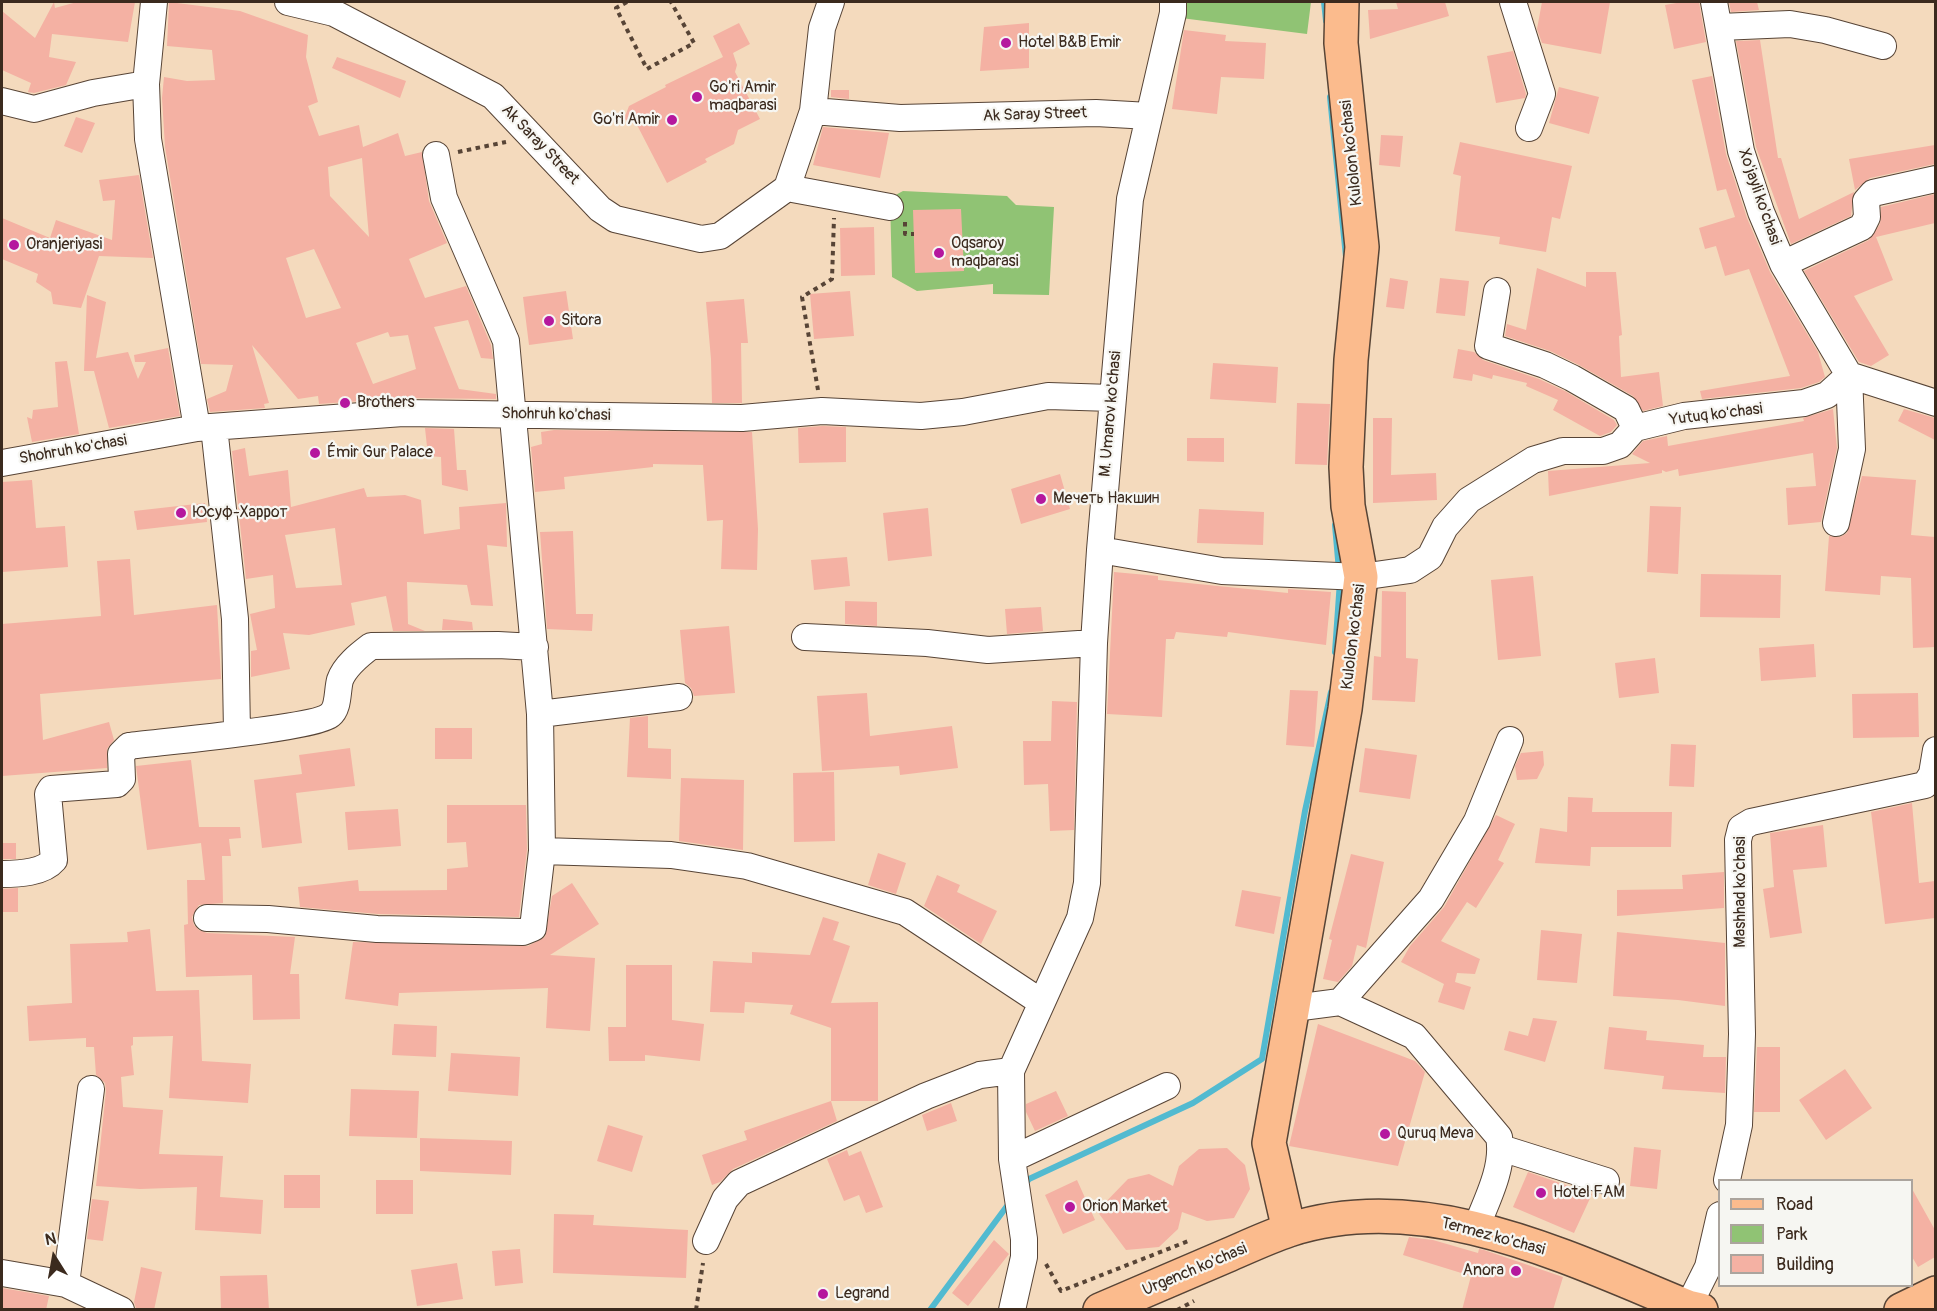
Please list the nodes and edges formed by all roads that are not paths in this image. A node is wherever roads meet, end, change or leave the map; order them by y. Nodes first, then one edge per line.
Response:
1 (154, 2) edge
2 (288, 2) edge
3 (831, 2) edge
4 (1173, 2) edge
5 (1341, 2) edge
6 (1513, 2) edge
7 (1714, 2) edge
8 (1720, 27) junction
9 (1883, 46) dead end
10 (146, 84) junction
11 (2, 101) edge
12 (813, 111) junction
13 (1149, 116) junction
14 (1528, 128) dead end
15 (436, 155) road end
16 (1935, 179) edge
17 (787, 188) junction
18 (890, 207) dead end
19 (1783, 264) junction
20 (1497, 291) dead end
21 (1849, 375) junction
22 (1112, 398) junction
23 (1935, 403) edge
24 (512, 415) junction
25 (205, 427) junction
26 (1635, 428) junction
27 (2, 463) edge
28 (1836, 523) dead end
29 (1100, 550) junction
30 (1347, 577) junction
31 (806, 637) dead end
32 (1094, 643) junction
33 (535, 647) junction
34 (679, 697) dead end
35 (540, 714) junction
36 (237, 732) junction
37 (1510, 740) dead end
38 (1935, 750) edge
39 (542, 851) junction
40 (2, 874) edge
41 (207, 918) dead end
42 (1041, 1002) junction
43 (1341, 1002) junction
44 (1294, 1008) junction
45 (1011, 1071) junction
46 (1167, 1086) dead end
47 (91, 1089) dead end
48 (1502, 1148) junction
49 (1727, 1179) edge
50 (1606, 1181) dead end
51 (1015, 1183) junction
52 (1718, 1220) edge
53 (1289, 1230) junction
54 (1475, 1230) junction
55 (706, 1240) road end
56 (2, 1273) edge
57 (66, 1284) junction
58 (1935, 1293) edge
59 (1694, 1309) edge
60 (121, 1310) edge
61 (1012, 1310) edge
62 (1100, 1310) edge
63 (1901, 1310) edge

1 - 10 street
2 - 17 street, Ak Saray Street
3 - 12 street
4 - 13 street, M. Umarov ko'chasi
5 - 30 main road, Kulolon ko'chasi
6 - 14 street
7 - 8 street, Xo'jayli ko'chasi
8 - 9 street
8 - 19 street, Xo'jayli ko'chasi
10 - 11 street
10 - 25 street
12 - 13 street, Ak Saray Street
12 - 17 street
13 - 22 street, M. Umarov ko'chasi
15 - 24 street
16 - 19 street
17 - 18 street
19 - 21 street, Xo'jayli ko'chasi
20 - 26 street
21 - 23 street
21 - 26 street, Yutuq ko'chasi
21 - 28 street
22 - 24 street, Shohruh ko'chasi
22 - 29 street, M. Umarov ko'chasi
24 - 25 street, Shohruh ko'chasi
24 - 33 street
25 - 27 street, Shohruh ko'chasi
25 - 36 street
26 - 30 street, Yutuq ko'chasi
29 - 30 street, Yutuq ko'chasi
29 - 32 street, M. Umarov ko'chasi
30 - 44 main road, Kulolon ko'chasi
31 - 32 street
32 - 42 street, M. Umarov ko'chasi
33 - 35 street
33 - 36 street
34 - 35 street
35 - 39 street
36 - 40 street
37 - 43 street
38 - 49 street, Mashhad ko'chasi
39 - 41 street
39 - 42 street
42 - 45 street, M. Umarov ko'chasi
43 - 44 street
43 - 48 street
44 - 53 main road, Kulolon ko'chasi
45 - 51 street
45 - 55 street
46 - 51 street
47 - 57 street
48 - 50 street
48 - 54 street
51 - 61 street
52 - 59 street
53 - 54 main road, Termez ko'chasi
53 - 62 main road, Urgench ko'chasi
54 - 59 main road, Termez ko'chasi
56 - 57 street
57 - 60 street
58 - 63 main road

